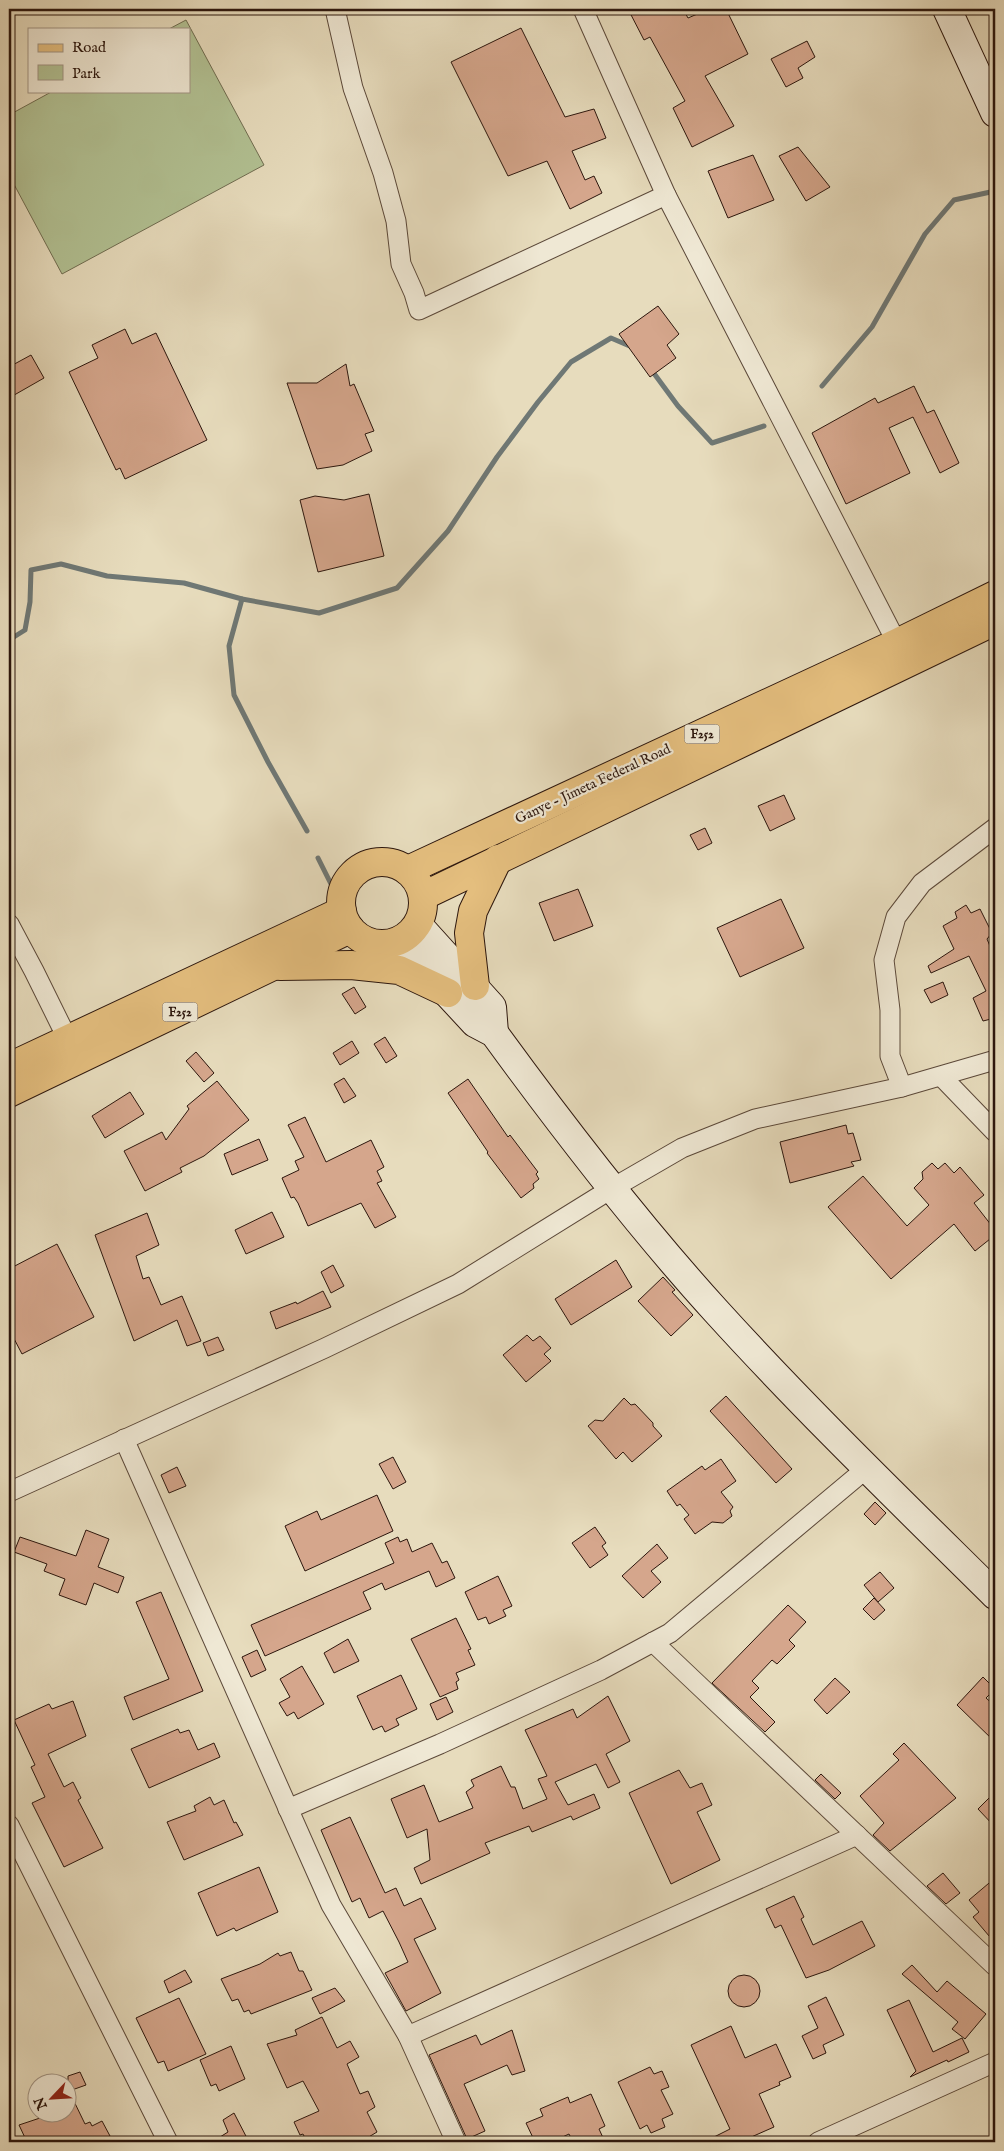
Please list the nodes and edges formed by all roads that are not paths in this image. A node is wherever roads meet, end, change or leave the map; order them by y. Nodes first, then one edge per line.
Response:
1 (335, 9) edge
2 (583, 9) edge
3 (947, 9) edge
4 (995, 113) edge
5 (666, 195) junction
6 (995, 595) edge
7 (995, 621) edge
8 (898, 644) junction
9 (995, 828) edge
10 (498, 859) junction
11 (408, 870) junction
12 (423, 896) junction
13 (346, 920) junction
14 (9, 924) edge
15 (409, 933) junction
16 (274, 966) junction
17 (475, 986) junction
18 (448, 993) junction
19 (494, 1033) junction
20 (73, 1050) junction
21 (995, 1060) edge
22 (9, 1068) edge
23 (942, 1077) junction
24 (902, 1087) junction
25 (9, 1093) edge
26 (995, 1132) edge
27 (611, 1189) junction
28 (124, 1439) junction
29 (867, 1468) junction
30 (9, 1492) edge
31 (995, 1595) edge
32 (654, 1642) junction
33 (288, 1810) junction
34 (9, 1825) edge
35 (857, 1835) junction
36 (995, 1966) edge
37 (408, 2036) junction
38 (995, 2062) edge
39 (168, 2142) edge
40 (456, 2142) edge
41 (818, 2142) edge

1 - 5 street
2 - 5 street
3 - 4 main road
5 - 8 street
6 - 8 main road, Ganye - Jimeta Federal Road / F252
7 - 10 main road, Ganye - Jimeta Federal Road / F252
8 - 11 main road, Ganye - Jimeta Federal Road / F252
9 - 24 street
10 - 12 main road, Ganye - Jimeta Federal Road / F252
10 - 17 main road
11 - 12 main road
11 - 13 main road
12 - 15 main road
13 - 15 main road
13 - 16 main road, F252
13 - 20 main road, F252
14 - 20 street
15 - 17 main road
15 - 18 main road
16 - 18 main road
16 - 20 main road, F252
17 - 19 main road
18 - 19 main road
19 - 27 main road
20 - 22 main road, F252
20 - 25 main road, F252
21 - 23 street
23 - 24 street
23 - 26 street
24 - 27 street
27 - 28 street
27 - 29 main road
28 - 30 street
28 - 33 street
29 - 31 main road
29 - 32 street
32 - 33 street
32 - 35 street
33 - 37 street
34 - 39 street
35 - 36 street
35 - 37 street
37 - 40 street
38 - 41 street

